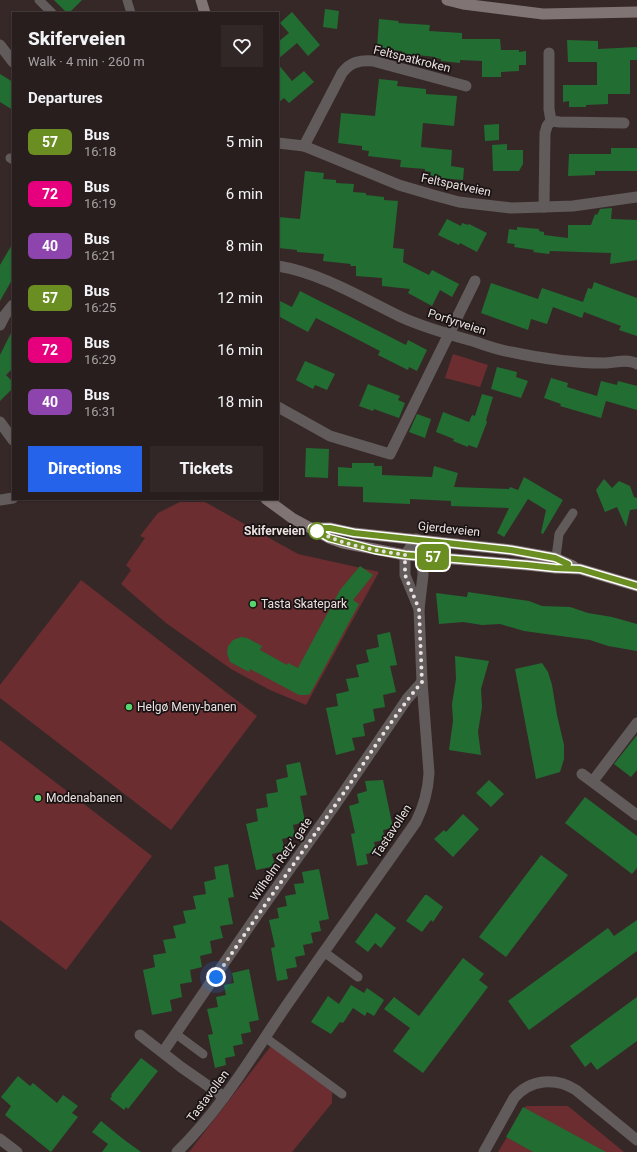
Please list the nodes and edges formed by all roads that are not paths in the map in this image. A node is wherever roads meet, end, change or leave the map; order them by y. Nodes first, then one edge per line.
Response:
1 (39, 0) edge
2 (127, 0) edge
3 (201, 0) edge
4 (208, 0) edge
5 (447, 0) edge
6 (51, 12) edge
7 (131, 12) edge
8 (205, 12) edge
9 (208, 12) edge
10 (637, 12) edge
11 (0, 45) edge
12 (549, 53) dead end
13 (12, 61) edge
14 (466, 86) dead end
15 (551, 121) junction
16 (624, 123) dead end
17 (279, 143) edge
18 (304, 146) junction
19 (637, 197) edge
20 (544, 208) junction
21 (279, 266) edge
22 (475, 281) dead end
23 (12, 306) edge
24 (0, 325) edge
25 (449, 335) junction
26 (637, 364) edge
27 (279, 408) edge
28 (0, 422) edge
29 (12, 439) edge
30 (12, 498) edge
31 (0, 500) edge
32 (267, 500) edge
33 (573, 513) dead end
34 (312, 528) junction
35 (416, 539) junction
36 (405, 555) junction
37 (422, 555) junction
38 (555, 563) junction
39 (637, 586) edge
40 (419, 609) junction
41 (422, 682) junction
42 (637, 723) edge
43 (582, 774) dead end
44 (593, 781) junction
45 (637, 815) edge
46 (324, 952) junction
47 (358, 977) dead end
48 (176, 1034) junction
49 (140, 1035) dead end
50 (266, 1038) junction
51 (163, 1052) junction
52 (203, 1054) dead end
53 (342, 1094) dead end
54 (224, 1097) junction
55 (637, 1140) edge
56 (2, 1144) edge
57 (486, 1151) edge
58 (17, 1152) edge
59 (177, 1152) edge

1 - 6 lane
2 - 7 lane
3 - 8 main road
4 - 9 main road
5 - 10 main road
11 - 13 street
12 - 15 street
14 - 18 street, Feltspatkroken
15 - 16 street
15 - 20 street
17 - 18 street, Feltspatveien
18 - 20 street, Feltspatveien
19 - 20 street, Feltspatveien
21 - 25 street, Porfyrveien
22 - 25 street
23 - 24 street
25 - 26 street, Porfyrveien
25 - 27 street
28 - 29 street
30 - 31 street
32 - 34 main road, Gjerdeveien
33 - 38 lane
34 - 35 main road, Gjerdeveien
34 - 36 main road, Gjerdeveien
35 - 36 street
35 - 37 street, Tastavollen
35 - 38 main road, Gjerdeveien
36 - 37 main road, Gjerdeveien
36 - 40 street, Tastavollen
37 - 38 main road, Gjerdeveien
37 - 40 street, Tastavollen
38 - 39 main road, Gjerdeveien
40 - 41 street, Tastavollen
41 - 46 street, Tastavollen
41 - 48 street, Wilhelm Retz' gate
42 - 44 street
43 - 44 street
44 - 45 street
46 - 47 lane
46 - 50 street, Tastavollen
48 - 51 street, Wilhelm Retz' gate
48 - 52 lane
49 - 51 street
50 - 53 lane
50 - 54 street, Tastavollen
51 - 54 street
54 - 59 street, Tastavollen
55 - 57 street
56 - 58 street

